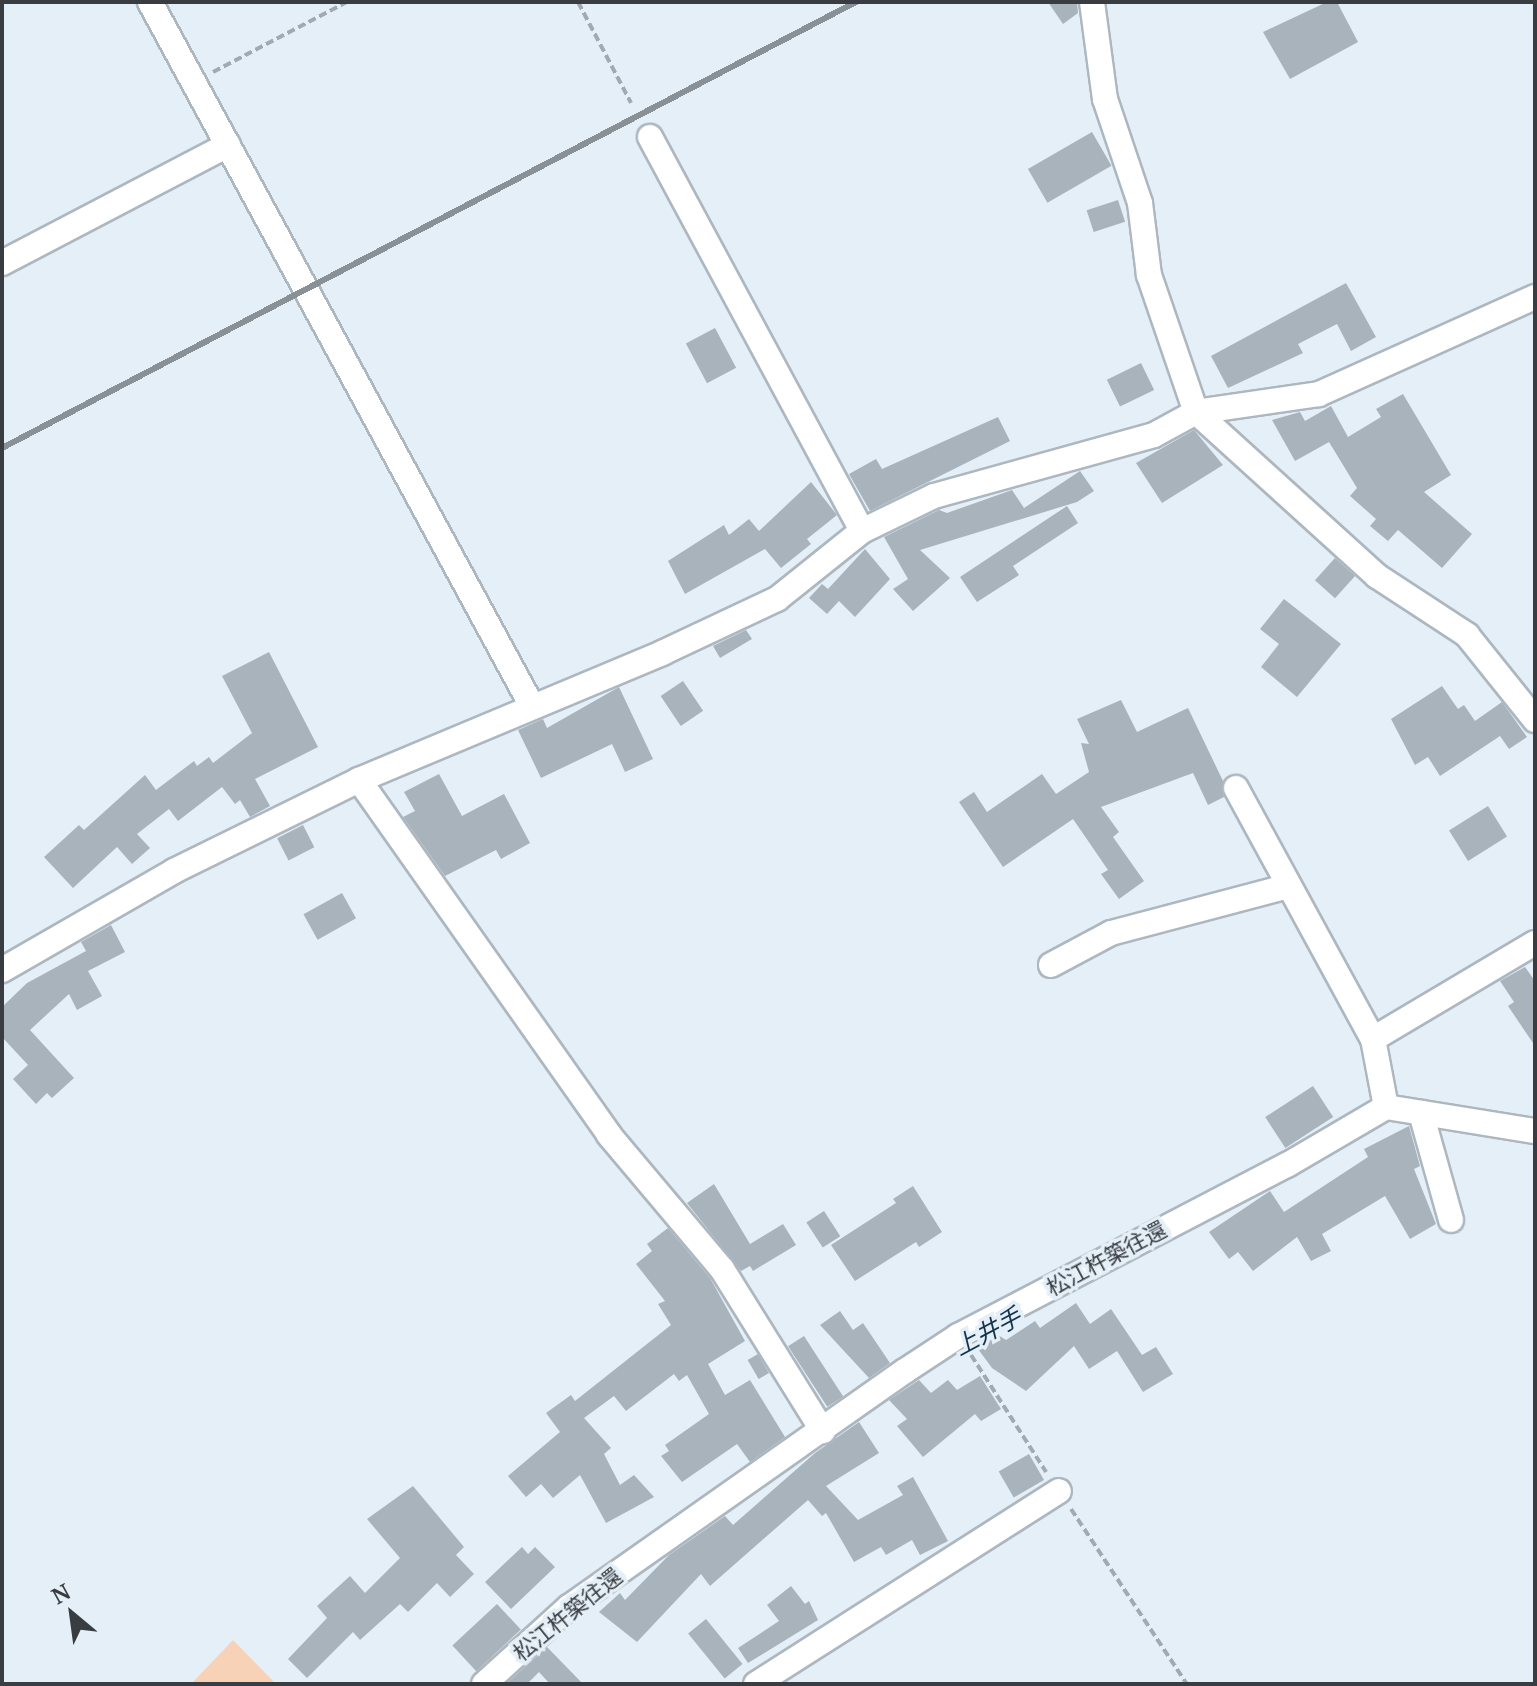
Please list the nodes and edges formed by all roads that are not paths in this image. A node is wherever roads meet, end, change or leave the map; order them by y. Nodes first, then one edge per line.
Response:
1 (150, 2) edge
2 (1092, 2) edge
3 (650, 137) dead end
4 (228, 145) junction
5 (2, 263) edge
6 (1535, 297) edge
7 (1196, 412) junction
8 (862, 531) junction
9 (532, 706) junction
10 (1535, 720) edge
11 (359, 780) junction
12 (1236, 788) dead end
13 (1289, 886) junction
14 (1535, 943) edge
15 (1051, 965) dead end
16 (2, 970) edge
17 (1373, 1039) junction
18 (1386, 1107) junction
19 (1421, 1113) junction
20 (1535, 1131) edge
21 (1451, 1220) dead end
22 (823, 1431) junction
23 (1059, 1491) dead end
24 (484, 1684) edge
25 (756, 1684) edge

1 - 4 street
2 - 7 street
3 - 8 street
4 - 5 street
4 - 9 street
6 - 7 street
7 - 8 street
7 - 10 street
8 - 9 street
9 - 11 street
11 - 16 street
11 - 22 street
12 - 13 street
13 - 15 street
13 - 17 street
14 - 17 street
17 - 18 street
18 - 19 street
18 - 22 street, 松江杵築往還
19 - 20 street
19 - 21 street
22 - 24 street, 松江杵築往還
23 - 25 street

